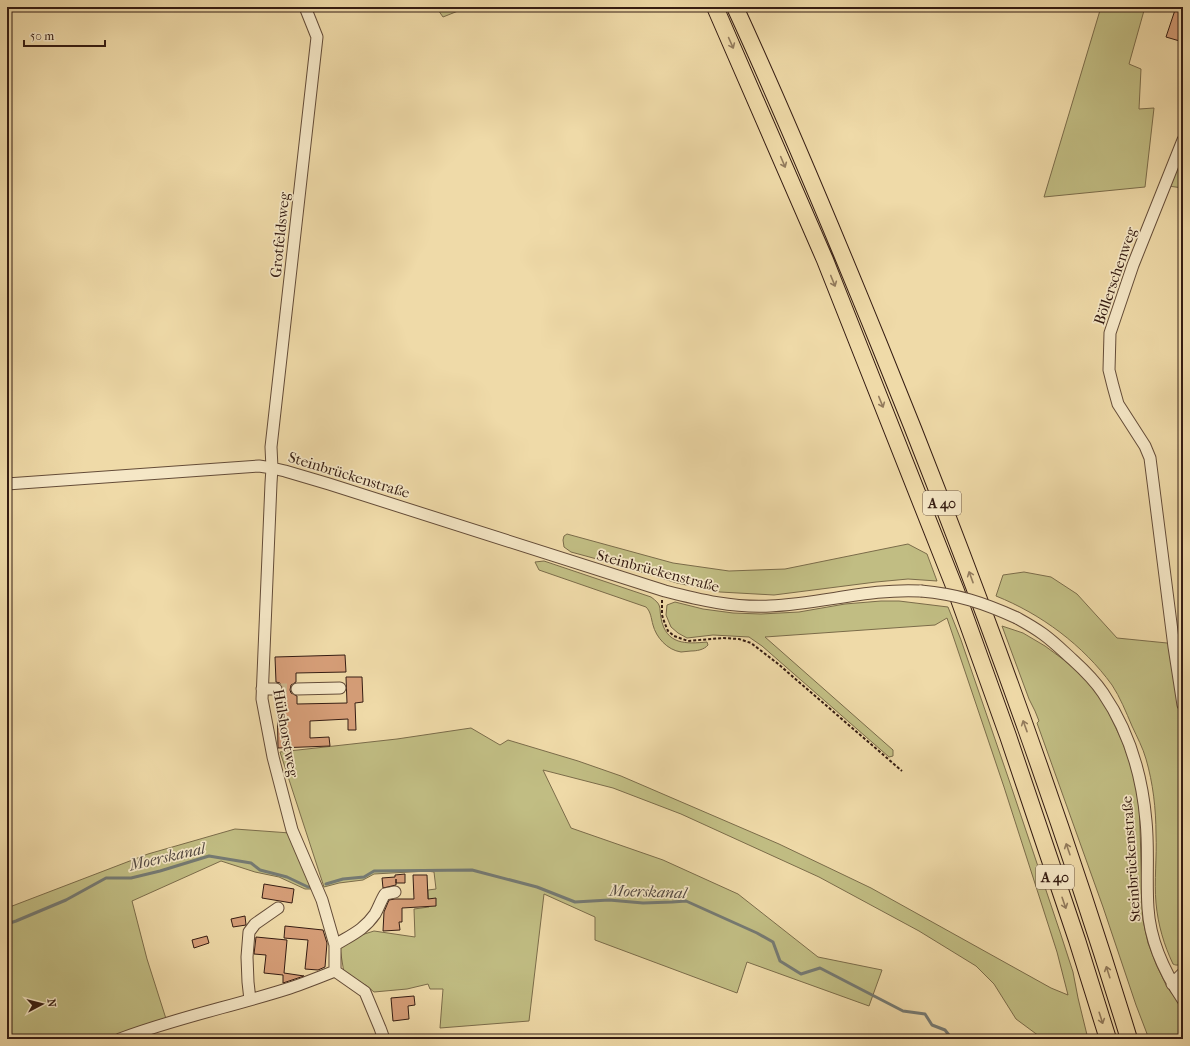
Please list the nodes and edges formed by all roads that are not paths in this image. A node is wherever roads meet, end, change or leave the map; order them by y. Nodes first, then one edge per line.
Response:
1 (305, 7) edge
2 (715, 7) edge
3 (735, 7) edge
4 (1183, 140) edge
5 (272, 468) junction
6 (7, 484) edge
7 (340, 688) dead end
8 (262, 689) junction
9 (276, 689) tunnel mouth
10 (296, 689) tunnel mouth
11 (1183, 705) edge
12 (396, 892) dead end
13 (278, 908) dead end
14 (336, 945) junction
15 (335, 971) junction
16 (1183, 974) edge
17 (1172, 984) junction
18 (250, 1000) junction
19 (1183, 1000) edge
20 (120, 1039) edge
21 (384, 1039) edge
22 (1108, 1039) edge
23 (1129, 1039) edge

1 - 5 street, Grotfeldsweg
2 -> 22 highway, A 40
23 -> 3 highway, A 40
4 - 11 street, Böllerschenweg
5 - 6 street, Steinbrückenstraße
5 - 8 street, Hülshorstweg
5 - 17 street, Steinbrückenstraße, bridge
7 - 10 street
8 - 9 street
8 - 14 street, Hülshorstweg
12 - 14 street
13 - 18 street
14 - 15 street, Hülshorstweg
15 - 18 street
15 - 21 street
16 - 17 street
17 - 19 street, Steinbrückenstraße
18 - 20 street

